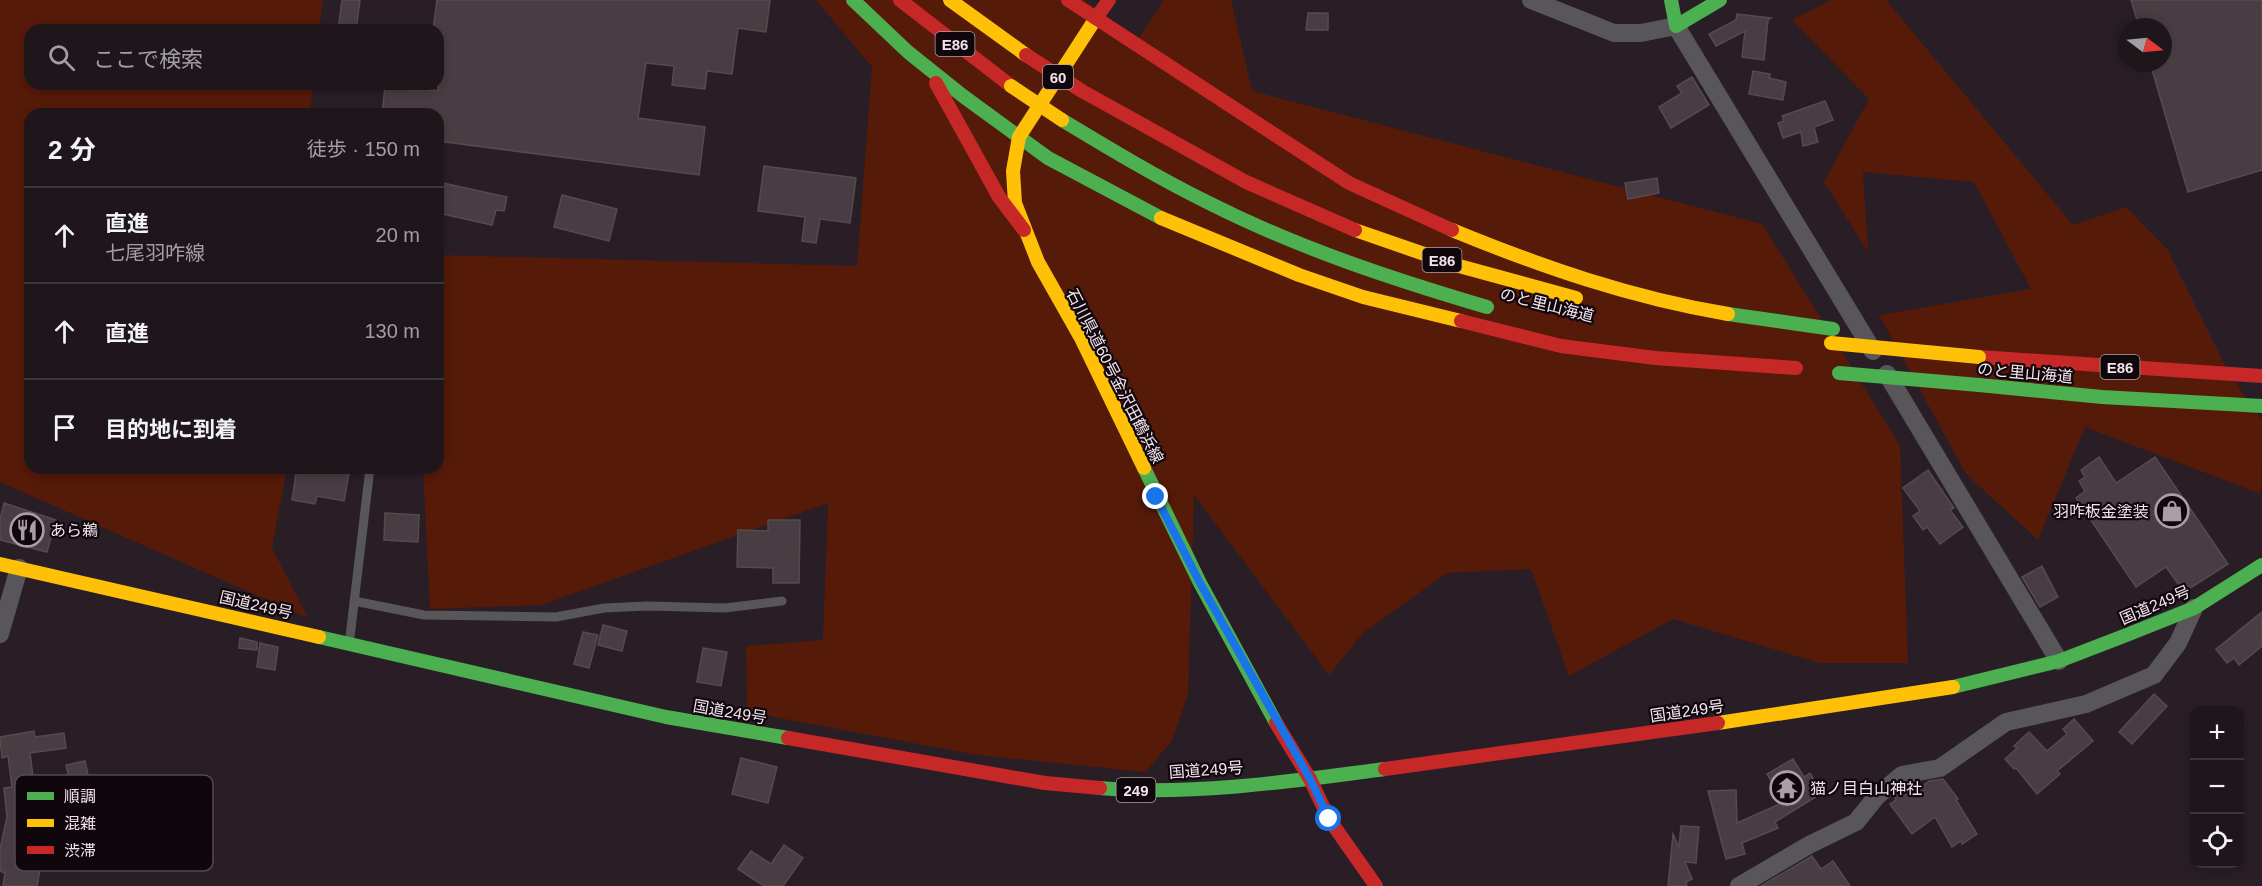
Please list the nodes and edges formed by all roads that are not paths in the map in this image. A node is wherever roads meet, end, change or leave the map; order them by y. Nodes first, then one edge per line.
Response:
1 (853, 0) edge
2 (900, 0) edge
3 (950, 0) edge
4 (1068, 0) edge
5 (1109, 0) edge
6 (1531, 0) edge
7 (1671, 0) edge
8 (1720, 0) edge
9 (1096, 18) junction
10 (1676, 26) junction
11 (918, 60) junction
12 (1019, 136) junction
13 (1024, 230) junction
14 (1591, 302) dead end
15 (1498, 310) dead end
16 (1621, 340) dead end
17 (1833, 373) dead end
18 (2262, 376) edge
19 (2262, 405) edge
20 (369, 474) edge
21 (0, 564) edge
22 (2262, 565) edge
23 (19, 568) junction
24 (354, 601) junction
25 (782, 602) dead end
26 (2194, 608) junction
27 (0, 634) edge
28 (349, 643) junction
29 (2059, 661) junction
30 (1310, 779) junction
31 (1376, 886) edge
32 (1739, 886) edge

1 - 11 main road
2 - 15 main road, のと里山海道 / E86, bridge
3 - 14 main road, のと里山海道 / E86, bridge
4 - 9 main road, のと里山海道
5 - 9 main road
6 - 10 street
7 - 10 main road
8 - 10 main road
9 - 12 main road, 60
9 - 18 main road, のと里山海道 / E86, bridge
10 - 29 street
11 - 12 main road
11 - 13 main road
12 - 13 main road, 石川県道60号金沢田鶴浜線 / 60
12 - 16 main road
13 - 30 main road, 石川県道60号金沢田鶴浜線 / 60
17 - 19 main road, のと里山海道 / E86, bridge
20 - 24 lane
21 - 23 main road, 国道249号 / 249
22 - 26 main road, 国道249号 / 249
23 - 27 street
23 - 28 main road, 国道249号 / 249
24 - 25 lane
24 - 28 lane
26 - 29 main road, 国道249号 / 249
26 - 32 street
28 - 30 main road, 国道249号 / 249
29 - 30 main road, 国道249号 / 249
30 - 31 main road, 石川県道60号金沢田鶴浜線

